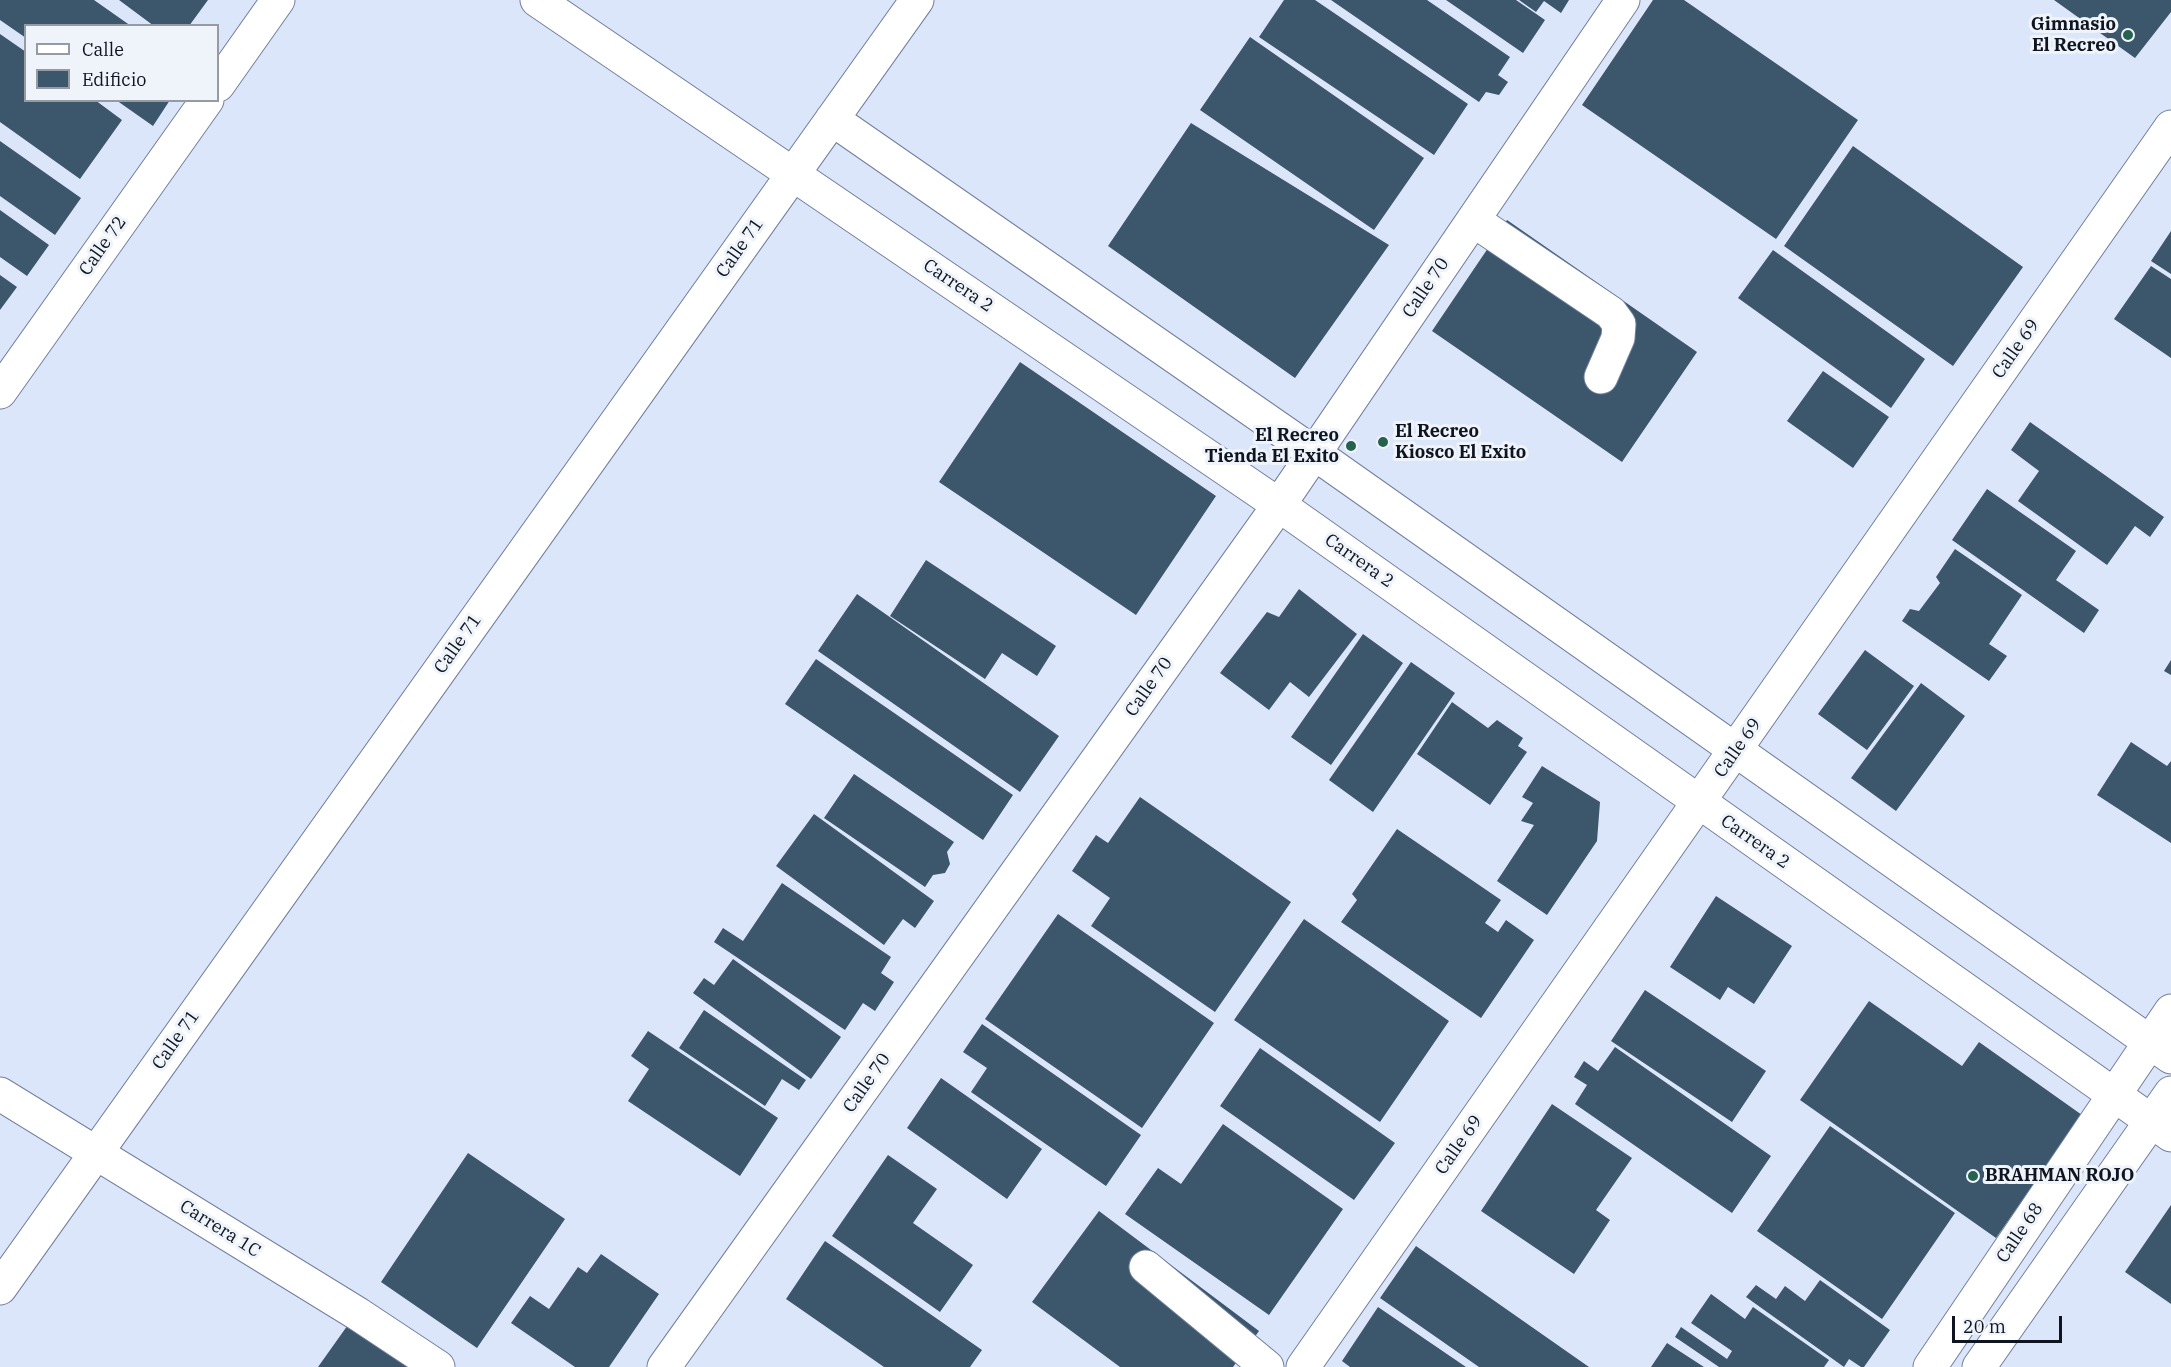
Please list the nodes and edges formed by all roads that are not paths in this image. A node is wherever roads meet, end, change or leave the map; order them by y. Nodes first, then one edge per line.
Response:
1 (278, 0) edge
2 (537, 0) edge
3 (916, 0) edge
4 (1623, 0) edge
5 (219, 84) edge
6 (206, 102) edge
7 (832, 119) junction
8 (2171, 127) edge
9 (793, 173) junction
10 (1473, 220) junction
11 (1601, 377) dead end
12 (0, 392) edge
13 (1314, 453) junction
14 (1279, 505) junction
15 (1736, 750) junction
16 (1700, 802) junction
17 (2171, 1011) edge
18 (2160, 1049) edge
19 (2171, 1093) edge
20 (0, 1094) edge
21 (2114, 1095) junction
22 (2161, 1128) edge
23 (97, 1152) junction
24 (1146, 1267) dead end
25 (0, 1288) edge
26 (438, 1367) edge
27 (664, 1367) edge
28 (1268, 1367) edge
29 (1303, 1367) edge
30 (1930, 1367) edge
31 (1979, 1367) edge

1 - 5 street
2 - 9 street, Carrera 2
3 - 7 street, Calle 71
4 - 10 street, Calle 70
6 - 12 street, Calle 72
7 - 9 street, Calle 71
7 - 13 street
8 - 15 street, Calle 69
9 - 14 street, Carrera 2
9 - 23 street, Calle 71
10 - 11 street
10 - 13 street, Calle 70
13 - 14 street, Calle 70
13 - 15 street
14 - 16 street, Carrera 2
14 - 27 street, Calle 70
15 - 16 street, Calle 69
15 - 18 street
16 - 21 street, Carrera 2
16 - 29 street, Calle 69
17 - 18 street, Calle 68
18 - 21 street, Calle 68
19 - 22 street
20 - 23 street, Carrera 1C
21 - 22 street, Carrera 2
21 - 30 street, Calle 68
22 - 31 street
23 - 25 street, Calle 71
23 - 26 street, Carrera 1C
24 - 28 street

